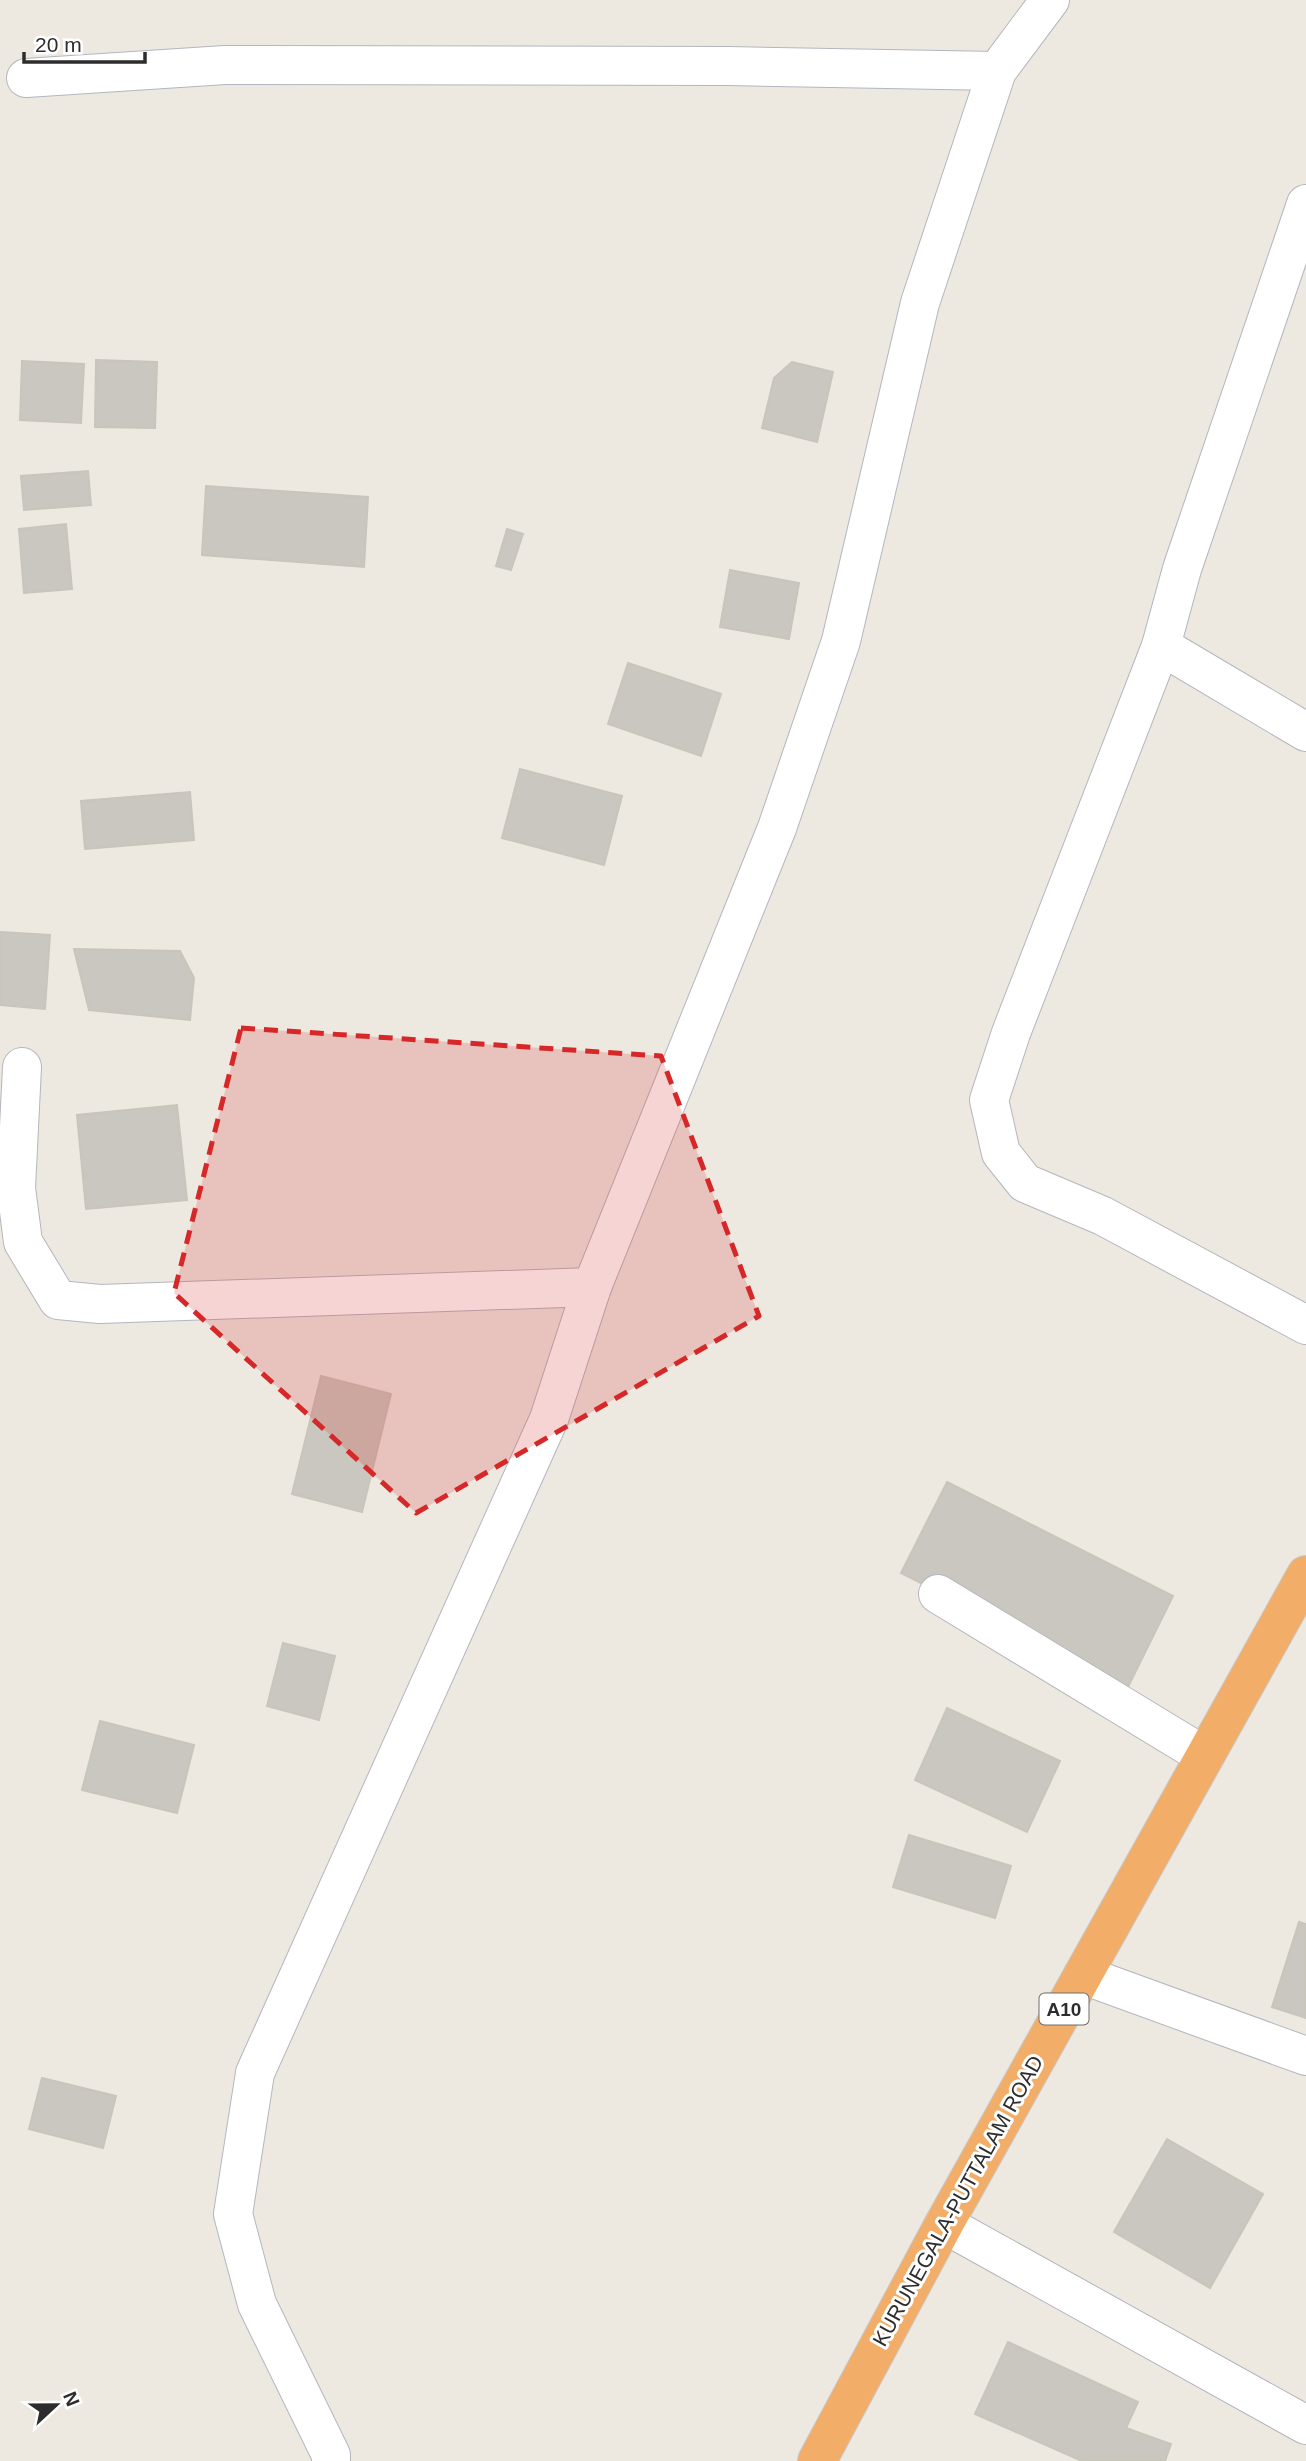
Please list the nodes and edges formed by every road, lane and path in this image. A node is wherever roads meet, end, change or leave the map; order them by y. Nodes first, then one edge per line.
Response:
1 (1050, 0) edge
2 (997, 71) junction
3 (26, 78) dead end
4 (1306, 204) edge
5 (1161, 646) junction
6 (1306, 733) edge
7 (22, 1067) dead end
8 (592, 1287) junction
9 (1306, 1325) edge
10 (1306, 1575) edge
11 (938, 1594) dead end
12 (1205, 1756) junction
13 (1083, 1975) junction
14 (1306, 2056) edge
15 (944, 2224) junction
16 (1306, 2425) edge
17 (331, 2461) edge
18 (817, 2461) edge

1 - 2 street
2 - 3 street
2 - 8 street
4 - 5 street
5 - 6 street
5 - 9 street
7 - 8 street
8 - 17 street
10 - 12 highway, KURUNEGALA-PUTTALAM ROAD / A10
11 - 12 street
12 - 13 highway, KURUNEGALA-PUTTALAM ROAD / A10
13 - 14 street
13 - 15 highway, KURUNEGALA-PUTTALAM ROAD / A10
15 - 16 street
15 - 18 highway, KURUNEGALA-PUTTALAM ROAD / A10

